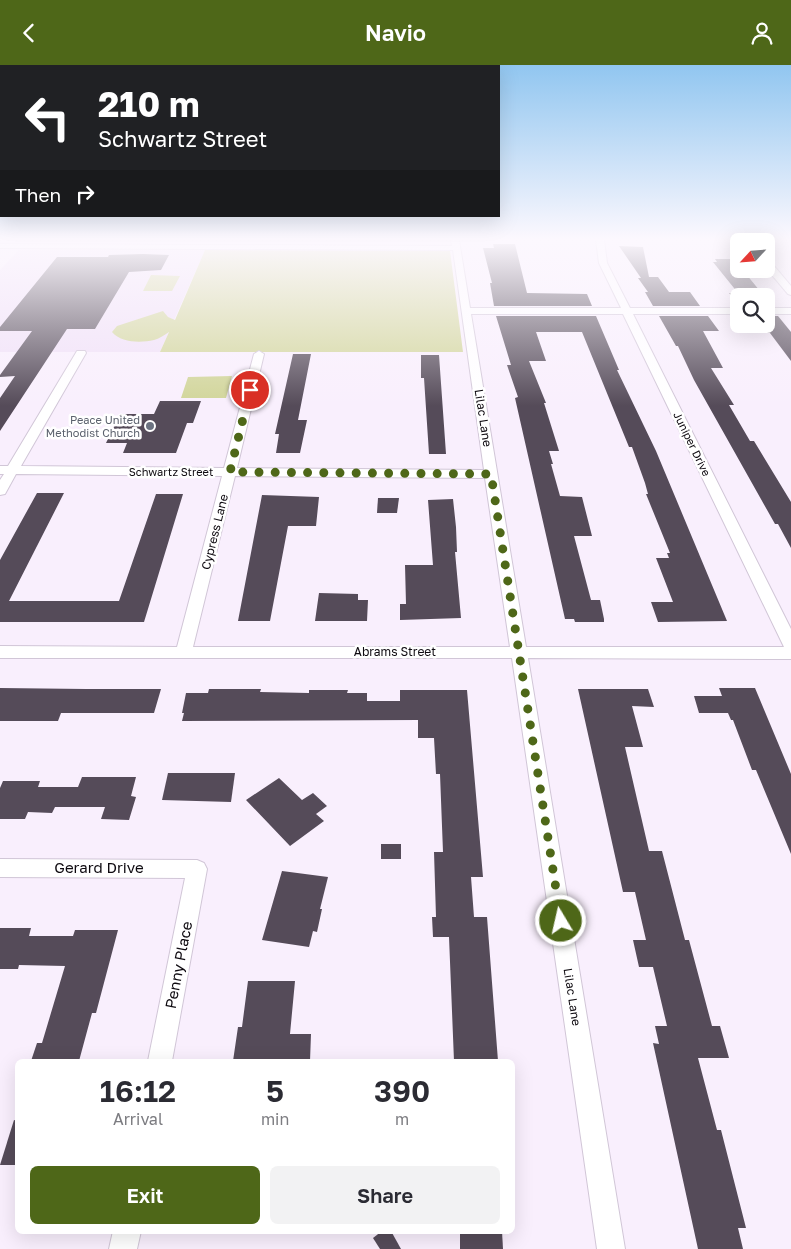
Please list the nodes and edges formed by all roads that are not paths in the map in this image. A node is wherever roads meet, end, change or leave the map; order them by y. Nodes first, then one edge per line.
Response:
1 (464, 295) edge
2 (618, 295) edge
3 (466, 311) junction
4 (626, 311) junction
5 (730, 311) edge
6 (775, 311) edge
7 (791, 311) edge
8 (81, 353) dead end
9 (259, 354) dead end
10 (6, 470) edge
11 (230, 472) junction
12 (491, 474) junction
13 (0, 491) edge
14 (791, 645) edge
15 (0, 652) edge
16 (184, 652) junction
17 (519, 653) junction
18 (791, 653) edge
19 (0, 868) edge
20 (197, 869) joint
21 (160, 1059) edge
22 (126, 1234) edge
23 (123, 1249) edge
24 (611, 1249) edge

1 - 3 street, Lilac Lane
2 - 4 street, Juniper Drive
3 - 4 street
3 - 12 street, Lilac Lane
4 - 5 street
4 - 14 street, Juniper Drive
6 - 7 street
8 - 10 street
9 - 11 street, Cypress Lane
10 - 11 street, Schwartz Street
10 - 13 street
11 - 12 street, Schwartz Street
11 - 16 street, Cypress Lane
12 - 17 street, Lilac Lane
15 - 16 street, Abrams Street
16 - 17 street, Abrams Street
17 - 18 street, Abrams Street
17 - 24 street, Lilac Lane
19 - 20 street, Gerard Drive
20 - 21 street, Penny Place
22 - 23 street

